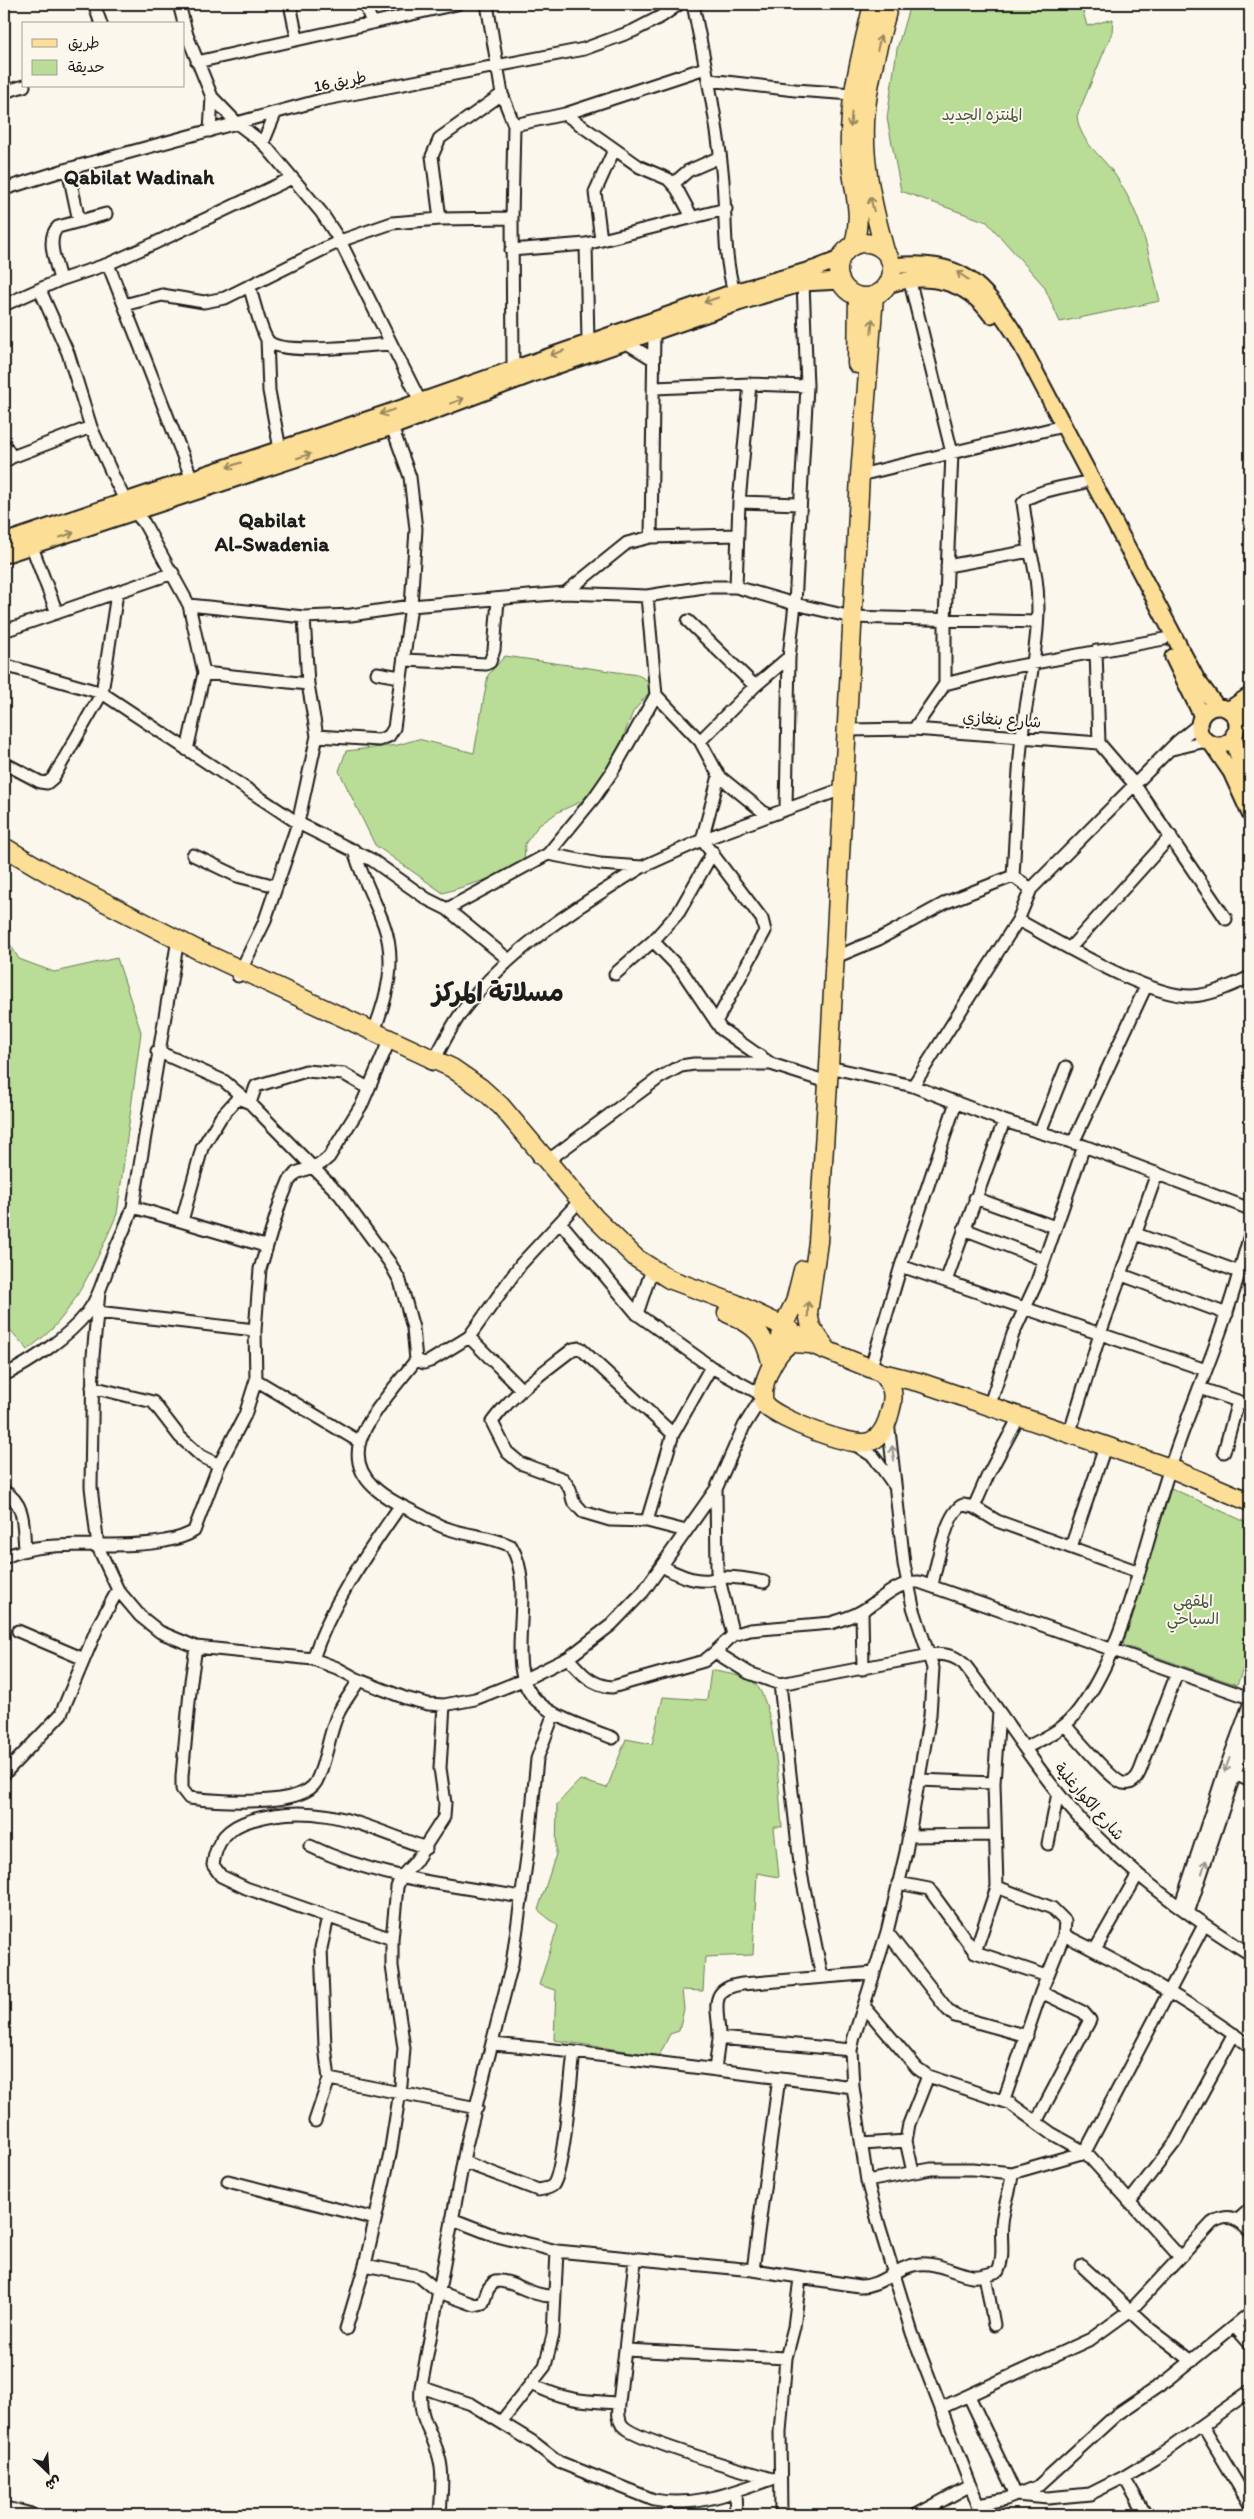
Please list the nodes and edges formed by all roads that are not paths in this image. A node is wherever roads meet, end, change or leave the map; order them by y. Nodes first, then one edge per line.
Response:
1 (94, 4) edge
2 (179, 4) edge
3 (290, 4) edge
4 (365, 4) edge
5 (457, 4) edge
6 (487, 4) edge
7 (679, 4) edge
8 (693, 4) edge
9 (872, 4) edge
10 (889, 4) edge
11 (100, 22) edge
12 (183, 22) edge
13 (372, 23) junction
14 (186, 36) edge
15 (297, 38) junction
16 (197, 62) junction
17 (499, 67) junction
18 (705, 68) junction
19 (709, 80) junction
20 (22, 87) edge
21 (4, 92) edge
22 (502, 94) junction
23 (853, 94) junction
24 (212, 97) junction
25 (275, 114) junction
26 (565, 114) junction
27 (238, 124) junction
28 (514, 125) junction
29 (210, 131) junction
30 (263, 143) junction
31 (614, 150) junction
32 (720, 157) junction
33 (68, 169) junction
34 (292, 178) junction
35 (673, 184) junction
36 (4, 189) edge
37 (726, 209) junction
38 (106, 214) dead end
39 (692, 217) junction
40 (512, 218) junction
41 (440, 219) junction
42 (79, 221) junction
43 (602, 240) junction
44 (340, 241) junction
45 (586, 244) junction
46 (854, 245) junction
47 (512, 250) junction
48 (888, 258) junction
49 (840, 259) junction
50 (108, 264) junction
51 (909, 278) junction
52 (60, 280) junction
53 (840, 282) junction
54 (803, 284) junction
55 (888, 285) junction
56 (249, 286) junction
57 (40, 290) junction
58 (734, 292) junction
59 (866, 296) junction
60 (124, 305) junction
61 (4, 306) edge
62 (654, 332) junction
63 (267, 339) junction
64 (588, 342) junction
65 (624, 342) junction
66 (391, 344) junction
67 (654, 359) junction
68 (513, 368) junction
69 (1030, 372) junction
70 (750, 384) junction
71 (807, 386) junction
72 (655, 388) junction
73 (423, 407) junction
74 (92, 427) junction
75 (392, 427) junction
76 (1059, 427) junction
77 (4, 444) edge
78 (280, 449) junction
79 (952, 453) junction
80 (8, 460) edge
81 (860, 475) junction
82 (192, 479) junction
83 (1082, 483) junction
84 (739, 502) junction
85 (799, 504) junction
86 (130, 507) junction
87 (738, 535) junction
88 (651, 537) junction
89 (4, 542) edge
90 (32, 547) junction
91 (1030, 551) junction
92 (4, 555) edge
93 (947, 566) junction
94 (173, 573) junction
95 (736, 587) junction
96 (117, 593) junction
97 (565, 593) junction
98 (647, 596) junction
99 (498, 600) junction
100 (1151, 603) junction
101 (795, 604) junction
102 (189, 605) junction
103 (412, 606) junction
104 (57, 613) junction
105 (848, 616) junction
106 (304, 617) junction
107 (688, 621) dead end
108 (945, 621) junction
109 (1036, 622) junction
110 (4, 631) edge
111 (1164, 639) junction
112 (1096, 651) junction
113 (789, 657) junction
114 (405, 660) junction
115 (1032, 663) junction
116 (4, 665) edge
117 (204, 673) junction
118 (377, 673) dead end
119 (400, 677) junction
120 (308, 684) junction
121 (946, 684) junction
122 (755, 686) junction
123 (102, 693) junction
124 (656, 695) junction
125 (1250, 695) edge
126 (1222, 709) junction
127 (1250, 710) edge
128 (1201, 720) junction
129 (914, 729) junction
130 (1236, 729) junction
131 (847, 730) junction
132 (317, 736) junction
133 (1022, 736) junction
134 (700, 741) junction
135 (1209, 742) junction
136 (1099, 743) junction
137 (1172, 748) junction
138 (187, 750) junction
139 (4, 763) edge
140 (719, 776) junction
141 (1135, 785) junction
142 (1250, 785) edge
143 (834, 792) junction
144 (786, 808) junction
145 (1250, 814) edge
146 (767, 815) junction
147 (298, 823) junction
148 (1171, 836) junction
149 (702, 840) junction
150 (4, 847) edge
151 (354, 850) junction
152 (713, 852) junction
153 (548, 854) junction
154 (193, 855) dead end
155 (4, 859) edge
156 (642, 867) junction
157 (1013, 876) junction
158 (276, 886) junction
159 (1031, 889) junction
160 (447, 909) junction
161 (1018, 920) junction
162 (1226, 920) dead end
163 (654, 941) junction
164 (176, 945) junction
165 (1070, 948) junction
166 (831, 959) junction
167 (509, 960) junction
168 (240, 973) junction
169 (615, 974) dead end
170 (1250, 977) edge
171 (1146, 986) junction
172 (716, 1022) junction
173 (374, 1031) junction
174 (387, 1046) junction
175 (157, 1051) junction
176 (433, 1063) junction
177 (771, 1064) junction
178 (1066, 1067) dead end
179 (824, 1073) junction
180 (913, 1086) junction
181 (368, 1088) junction
182 (956, 1102) junction
183 (250, 1103) junction
184 (1004, 1121) junction
185 (1040, 1132) junction
186 (1079, 1144) junction
187 (818, 1151) junction
188 (540, 1158) junction
189 (314, 1166) junction
190 (1157, 1173) junction
191 (975, 1198) junction
192 (133, 1207) junction
193 (574, 1207) junction
194 (1250, 1209) edge
195 (182, 1221) junction
196 (560, 1222) junction
197 (1056, 1227) junction
198 (964, 1228) junction
199 (1136, 1234) junction
200 (1250, 1235) edge
201 (265, 1246) junction
202 (1044, 1260) junction
203 (901, 1266) junction
204 (1238, 1272) junction
205 (651, 1275) junction
206 (1122, 1275) junction
207 (946, 1281) junction
208 (99, 1292) junction
209 (1025, 1310) junction
210 (97, 1312) junction
211 (638, 1314) junction
212 (1227, 1314) junction
213 (783, 1326) junction
214 (255, 1330) junction
215 (1100, 1334) junction
216 (469, 1337) junction
217 (811, 1344) junction
218 (828, 1351) junction
219 (775, 1359) junction
220 (416, 1360) junction
221 (711, 1367) junction
222 (876, 1370) junction
223 (1206, 1370) junction
224 (4, 1375) edge
225 (256, 1380) junction
226 (922, 1382) junction
227 (92, 1388) junction
228 (1199, 1388) junction
229 (522, 1390) junction
230 (762, 1396) junction
231 (894, 1396) junction
232 (1238, 1401) junction
233 (1250, 1405) edge
234 (989, 1407) junction
235 (1019, 1417) junction
236 (888, 1420) junction
237 (673, 1434) junction
238 (1069, 1435) junction
239 (360, 1442) junction
240 (854, 1443) junction
241 (1105, 1447) junction
242 (1224, 1452) dead end
243 (219, 1465) junction
244 (1170, 1468) junction
245 (895, 1487) junction
246 (716, 1489) junction
247 (4, 1490) edge
248 (1250, 1502) edge
249 (400, 1506) junction
250 (974, 1507) junction
251 (647, 1521) junction
252 (686, 1531) junction
253 (98, 1547) junction
254 (1071, 1547) junction
255 (25, 1550) junction
256 (4, 1558) edge
257 (662, 1566) junction
258 (1139, 1572) junction
259 (718, 1577) junction
260 (764, 1582) dead end
261 (907, 1583) junction
262 (932, 1586) junction
263 (118, 1590) junction
264 (862, 1611) junction
265 (18, 1631) dead end
266 (733, 1635) junction
267 (196, 1647) junction
268 (1112, 1648) junction
269 (714, 1652) junction
270 (930, 1655) junction
271 (568, 1658) junction
272 (84, 1659) junction
273 (313, 1659) junction
274 (863, 1669) junction
275 (1177, 1672) junction
276 (359, 1680) junction
277 (523, 1680) junction
278 (780, 1684) junction
279 (1250, 1698) edge
280 (1250, 1702) edge
281 (444, 1705) junction
282 (998, 1712) junction
283 (554, 1713) junction
284 (1065, 1725) junction
285 (1250, 1729) edge
286 (613, 1738) dead end
287 (1026, 1748) junction
288 (4, 1774) edge
289 (1235, 1774) junction
290 (919, 1780) junction
291 (1250, 1781) edge
292 (994, 1783) junction
293 (1058, 1793) junction
294 (995, 1835) junction
295 (908, 1836) junction
296 (1048, 1844) dead end
297 (310, 1846) dead end
298 (426, 1848) junction
299 (1138, 1874) junction
300 (400, 1877) junction
301 (898, 1883) junction
302 (997, 1887) junction
303 (522, 1897) junction
304 (1184, 1910) junction
305 (328, 1917) junction
306 (1204, 1925) junction
307 (887, 1932) junction
308 (1064, 1935) junction
309 (392, 1939) junction
310 (1095, 1950) junction
311 (975, 1952) junction
312 (1250, 1954) edge
313 (874, 1972) junction
314 (1047, 1976) junction
315 (822, 1977) junction
316 (1041, 1992) junction
317 (1167, 1993) junction
318 (864, 2006) junction
319 (1234, 2034) junction
320 (1026, 2036) junction
321 (719, 2038) junction
322 (494, 2044) junction
323 (1250, 2046) edge
324 (851, 2050) junction
325 (574, 2052) junction
326 (715, 2070) junction
327 (928, 2076) junction
328 (779, 2078) junction
329 (329, 2079) junction
330 (853, 2087) junction
331 (399, 2093) junction
332 (1004, 2100) junction
333 (477, 2108) junction
334 (315, 2121) dead end
335 (1036, 2122) junction
336 (906, 2141) junction
337 (862, 2144) junction
338 (1085, 2152) junction
339 (464, 2162) junction
340 (912, 2172) junction
341 (1012, 2173) junction
342 (867, 2181) junction
343 (228, 2182) dead end
344 (1129, 2202) junction
345 (1250, 2209) edge
346 (375, 2219) junction
347 (452, 2219) junction
348 (1238, 2220) junction
349 (1250, 2232) edge
350 (558, 2251) junction
351 (1180, 2258) junction
352 (635, 2260) junction
353 (366, 2265) junction
354 (1082, 2266) dead end
355 (753, 2270) junction
356 (893, 2273) junction
357 (985, 2275) junction
358 (800, 2278) junction
359 (439, 2292) junction
360 (554, 2296) junction
361 (1131, 2310) junction
362 (1250, 2313) edge
363 (994, 2325) dead end
364 (1235, 2327) junction
365 (346, 2328) dead end
366 (1250, 2344) edge
367 (626, 2350) junction
368 (786, 2358) junction
369 (1192, 2361) junction
370 (532, 2384) junction
371 (421, 2387) junction
372 (1250, 2391) edge
373 (969, 2396) junction
374 (619, 2403) junction
375 (941, 2408) junction
376 (501, 2422) junction
377 (1203, 2426) junction
378 (1124, 2477) junction
379 (776, 2480) junction
380 (971, 2485) junction
381 (735, 2492) junction
382 (1016, 2495) junction
383 (1250, 2505) edge
384 (4, 2508) edge
385 (980, 2510) edge
386 (19, 2513) edge
387 (35, 2515) edge
388 (440, 2515) edge
389 (736, 2515) edge
390 (781, 2515) edge
391 (916, 2515) edge
392 (1146, 2515) edge

1 - 11 street
2 - 12 street
3 - 15 street
4 - 13 street
5 - 13 street
6 - 17 street
7 - 17 street, طريق 16
8 - 18 street
9 - 23 highway
48 -> 10 highway
13 - 15 street
14 - 16 street
15 - 16 street
16 - 24 street
17 - 22 street
17 - 25 street, طريق 16
18 - 19 street
18 - 26 street
19 - 23 street
19 - 32 street
20 - 21 street
22 - 28 street
22 - 41 street
23 -> 46 highway
24 - 27 street
24 - 29 street
25 - 27 street, طريق 16
25 - 30 street
26 - 28 street
26 - 31 street
27 - 29 street, طريق 16
27 - 30 street
28 - 40 street
29 - 33 street, طريق 16
30 - 34 street
31 - 35 street
31 - 43 street
32 - 35 street
32 - 37 street
33 - 36 street, طريق 16
33 - 42 street
34 - 44 street
34 - 50 street
35 - 39 street
37 - 39 street
37 - 58 street
38 - 42 street
39 - 43 street
40 - 41 street
40 - 47 street
41 - 44 street
42 - 52 street
43 - 45 street
44 - 56 street
44 - 66 street
45 - 47 street
45 - 64 street
46 - 48 highway
46 - 49 highway
47 - 68 street
48 - 55 highway
69 -> 48 main road
49 - 53 highway
49 - 58 main road
50 - 52 street
50 - 60 street
51 - 55 main road
51 - 69 main road
51 - 79 street
52 - 57 street
53 - 54 main road
53 - 59 highway
54 - 62 main road
54 - 71 street
55 - 59 highway
56 - 60 street
56 - 63 street
57 - 61 street
57 - 74 street
58 -> 64 main road
81 -> 59 highway
59 - 105 highway
60 - 82 street
62 - 65 main road
62 - 67 street
63 - 66 street
63 - 78 street
64 -> 68 main road
65 - 67 street
73 -> 65 main road
66 - 73 street
67 - 72 street
68 - 73 main road
69 - 76 main road
70 - 71 street
70 - 72 street
70 - 84 street
71 - 85 street
72 - 88 street
73 - 75 main road
73 -> 78 main road
74 - 80 street
74 - 86 street
86 -> 75 main road
75 - 103 street
76 - 79 street
76 - 83 main road
76 - 100 main road
77 - 80 street
78 -> 82 main road
79 - 81 street
79 - 93 street
81 - 105 highway
82 - 86 main road
83 - 91 street
83 - 100 main road
84 - 85 street
84 - 87 street
85 - 101 street
86 - 89 main road
90 -> 86 main road
86 - 94 street
87 - 88 street
87 - 95 street
88 - 97 street
90 - 92 main road
90 - 104 street
91 - 93 street
91 - 109 street
93 - 108 street
94 - 96 street
94 - 102 street
95 - 98 street
95 - 101 street
96 - 104 street
96 - 123 street
97 - 98 street
97 - 99 street
98 - 124 street
99 - 103 street
99 - 114 street
100 - 111 main road
100 - 126 main road
101 - 105 street
101 - 113 street
102 - 106 street
102 - 117 street
103 - 106 street
103 - 114 street
104 - 110 street
105 - 108 street
105 - 131 highway
105 - 143 highway
106 - 120 street
107 - 122 street
108 - 109 street
108 - 121 street
109 - 115 street
111 - 112 street
111 - 128 main road
112 - 115 street
112 - 136 street
113 - 122 street
113 - 144 street
114 - 119 street
115 - 121 street
115 - 133 street
116 - 123 street
117 - 120 street
117 - 138 street
118 - 119 street
119 - 132 street
120 - 132 street
121 - 129 street
122 - 134 street
123 - 138 street
123 - 139 street
124 - 134 street
124 - 153 street
125 - 126 main road
126 - 128 main road
126 - 130 main road
127 - 130 main road
128 - 135 main road
128 - 137 street
129 - 131 street, شارع بنغازي
129 - 133 street, شارع بنغازي
130 - 135 main road
130 - 142 main road
131 - 166 highway
132 - 147 street
133 - 136 street, شارع بنغازي
133 - 157 street
134 - 140 street
135 - 137 street
135 - 145 main road
136 - 141 street
137 - 141 street
138 - 147 street
140 - 146 street
140 - 149 street
141 - 148 street
141 - 159 street
143 - 144 street
143 - 166 highway
144 - 146 street
146 - 149 street
147 - 151 street
147 - 158 street
148 - 162 street
148 - 165 street
149 - 152 street
149 - 156 street
150 - 164 highway
151 - 160 street
151 - 173 street
152 - 163 street
152 - 172 street
153 - 156 street
153 - 160 street
154 - 158 street
155 - 164 highway
156 - 167 street
157 - 159 street
157 - 166 street
158 - 168 street
159 - 161 street
160 - 167 street
161 - 165 street
161 - 180 street
163 - 169 street
163 - 172 street
164 - 168 highway
164 - 175 street
165 - 171 street
166 - 179 highway
167 - 176 street
168 - 173 highway
168 - 174 highway
170 - 171 street
171 - 186 street
172 - 177 street
173 - 176 highway
174 - 176 highway
174 - 181 street
175 - 183 street
175 - 192 street
176 - 188 highway
177 - 179 street
177 - 188 street
178 - 185 street
179 - 180 street
179 - 187 highway
180 - 182 street
181 - 183 street
181 - 189 street
182 - 184 street
182 - 203 street
183 - 189 street
183 - 195 street
184 - 185 street
184 - 191 street
185 - 186 street
186 - 190 street
186 - 197 street
187 - 213 highway
218 -> 187 highway
188 - 193 highway
188 - 205 highway
189 - 201 street
189 - 220 street
190 - 194 street
190 - 199 street
191 - 197 street
191 - 198 street
192 - 195 street
192 - 208 street
193 - 196 street
193 - 205 highway
195 - 201 street
196 - 211 street
196 - 216 street
197 - 202 street
198 - 202 street
198 - 207 street
199 - 204 street
199 - 206 street
200 - 204 street
201 - 214 street
202 - 209 street
203 - 207 street
203 - 222 street
204 - 212 street
205 - 211 street
205 - 213 highway
205 - 219 highway
206 - 212 street
206 - 215 street
207 - 209 street
208 - 210 street
208 - 224 street
209 - 215 street
209 - 234 street
210 - 214 street
210 - 227 street
211 - 221 street
212 - 223 street
213 - 217 highway
213 - 219 highway
214 - 225 street
215 - 223 street
215 - 238 street
216 - 220 street
216 - 229 street
217 - 218 highway
217 - 219 highway
218 - 222 highway
219 - 230 highway
220 - 239 street
221 - 230 street
221 - 237 street
222 - 226 highway
222 - 231 highway
223 - 228 street
225 - 239 street
225 - 243 street
226 - 231 highway
226 - 234 highway
227 - 243 street
227 - 253 street
228 - 232 street
228 - 244 street
229 - 237 street
229 - 251 street
230 - 240 highway
230 - 246 street
231 - 236 highway
232 - 233 street
232 - 242 street
234 - 235 highway
235 - 238 highway
235 - 250 street
236 - 240 highway
245 -> 236 street
237 - 251 street
238 - 241 highway
239 - 249 street
240 - 245 street
241 - 244 highway
241 - 254 street
243 - 253 street
244 - 248 highway
244 - 258 street
245 - 261 street
246 - 252 street
246 - 259 street
247 - 255 street
249 - 273 street
249 - 277 street
250 - 254 street
250 - 262 street
251 - 252 street
252 - 257 street
253 - 255 street
253 - 263 street
254 - 258 street
255 - 256 street
257 - 259 street
257 - 271 street
258 - 268 street
259 - 260 street
259 - 266 street
261 - 262 street
261 - 264 street
261 - 270 street
262 - 268 street
263 - 267 street
263 - 272 street
264 - 266 street
264 - 274 street
265 - 272 street
266 - 269 street
267 - 273 street
267 - 276 street
268 - 275 street
268 - 284 street
269 - 271 street
269 - 278 street
270 - 274 street, شارع الكوارغلية
270 - 282 street, شارع الكوارغلية
270 - 290 street
271 - 277 street
272 - 288 street
273 - 276 street
274 - 278 street, شارع الكوارغلية
275 - 279 street
275 - 284 street
276 - 281 street
277 - 281 street
277 - 283 street
278 - 315 street
280 -> 304 street
281 - 298 street
282 - 287 street, شارع الكوارغلية
282 - 292 street
283 - 286 street
283 - 303 street
284 - 287 street
285 - 289 street
287 - 293 street, شارع الكوارغلية
289 - 291 street
304 -> 289 street
290 - 292 street
290 - 295 street
292 - 294 street
293 - 296 street
293 - 299 street, شارع الكوارغلية
294 - 295 street
294 - 302 street
295 - 301 street
297 - 300 street
298 - 300 street
298 - 305 street
299 - 304 street, شارع الكوارغلية
299 - 310 street
300 - 303 street
300 - 309 street
301 - 307 street
301 - 311 street
302 - 308 street
302 - 311 street
303 - 322 street
304 - 306 street, شارع الكوارغلية
305 - 309 street
305 - 329 street
306 - 312 street, شارع الكوارغلية
306 - 317 street
307 - 313 street
307 - 320 street
308 - 310 street
308 - 314 street
309 - 331 street
310 - 317 street
311 - 314 street
313 - 315 street
313 - 318 street
314 - 316 street
315 - 321 street
316 - 320 street
316 - 335 street
317 - 319 street
317 - 338 street
318 - 324 street
318 - 327 street
319 - 323 street
319 - 344 street
320 - 332 street
321 - 324 street
321 - 326 street
322 - 325 street
322 - 333 street
324 - 330 street
325 - 326 street
325 - 339 street
326 - 328 street
327 - 332 street
327 - 336 street
328 - 330 street
328 - 355 street
329 - 331 street
329 - 334 street
330 - 337 street
331 - 333 street
331 - 346 street
332 - 335 street
333 - 339 street
335 - 338 street
336 - 337 street
336 - 340 street
337 - 342 street
338 - 341 street
338 - 344 street
339 - 347 street
340 - 341 street
340 - 342 street
341 - 357 street
342 - 356 street
343 - 346 street
344 - 351 street
345 - 348 street
346 - 353 street
347 - 350 street
347 - 359 street
348 - 349 street
348 - 351 street
350 - 352 street
350 - 360 street
351 - 361 street
352 - 355 street
352 - 367 street
353 - 359 street
353 - 365 street
354 - 361 street
355 - 358 street
356 - 357 street
356 - 358 street
356 - 375 street
357 - 363 street
358 - 368 street
359 - 360 street
359 - 371 street
360 - 370 street
361 - 369 street
361 - 373 street
362 - 364 street
364 - 366 street
364 - 369 street
367 - 368 street
367 - 374 street
368 - 379 street
369 - 382 street
370 - 374 street
370 - 376 street
371 - 376 street
371 - 388 street
372 - 377 street
373 - 375 street
373 - 382 street
374 - 379 street
375 - 380 street
376 - 381 street
377 - 378 street
377 - 383 street
378 - 382 street
378 - 392 street
379 - 381 street
379 - 390 street
380 - 385 street
380 - 391 street
381 - 389 street
382 - 385 street
384 - 386 street
386 - 387 street

